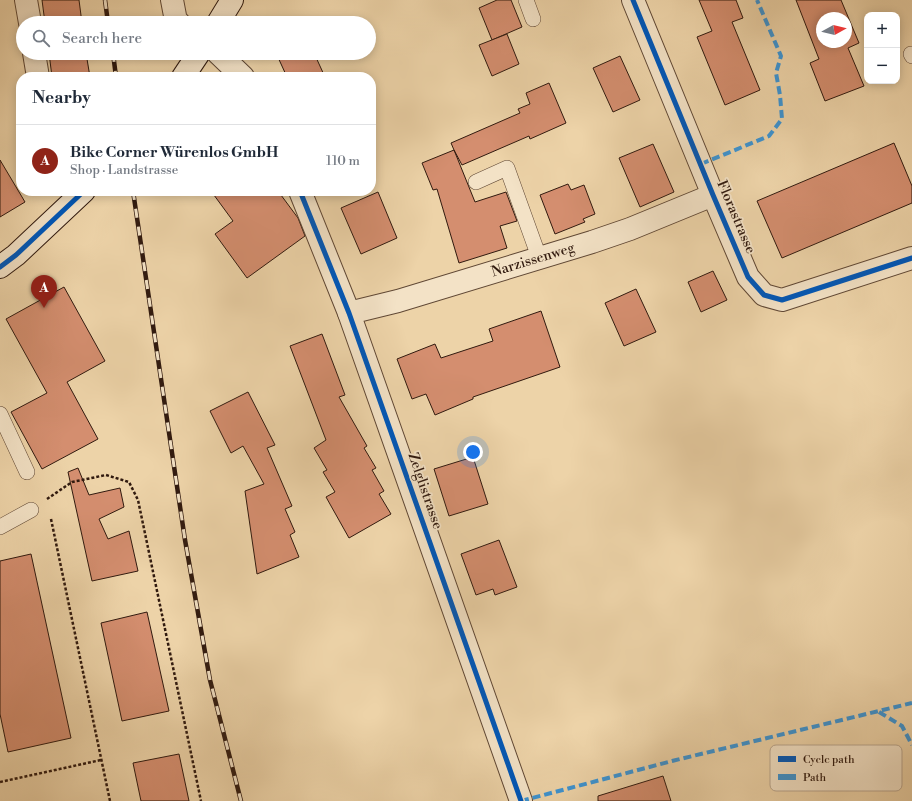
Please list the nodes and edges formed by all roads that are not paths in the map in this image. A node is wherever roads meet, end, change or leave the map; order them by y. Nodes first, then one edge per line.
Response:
1 (26, 0) edge
2 (172, 0) edge
3 (232, 0) edge
4 (526, 0) edge
5 (632, 0) edge
6 (29, 16) edge
7 (175, 16) edge
8 (222, 16) edge
9 (533, 19) dead end
10 (35, 60) edge
11 (194, 60) edge
12 (225, 60) edge
13 (37, 72) edge
14 (186, 72) edge
15 (238, 72) edge
16 (476, 182) dead end
17 (713, 195) junction
18 (74, 196) edge
19 (302, 196) edge
20 (540, 258) junction
21 (912, 258) edge
22 (0, 266) edge
23 (349, 313) junction
24 (0, 414) edge
25 (27, 472) dead end
26 (31, 510) road end
27 (0, 527) edge
28 (521, 801) edge

1 - 6 street
2 - 7 street
3 - 8 street
4 - 9 lane
5 - 17 street, Florastrasse
10 - 13 street
11 - 14 street
12 - 15 street
16 - 20 lane
17 - 20 street, Narzissenweg
17 - 21 street, Florastrasse
18 - 22 street
19 - 23 street, Zelglistrasse
20 - 23 street, Narzissenweg
23 - 28 street, Zelglistrasse
24 - 25 lane
26 - 27 lane

